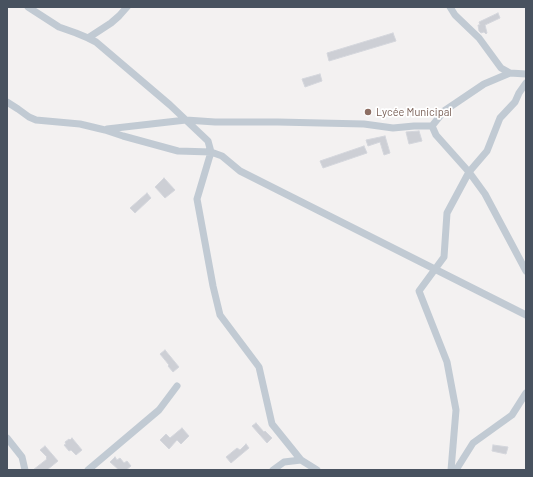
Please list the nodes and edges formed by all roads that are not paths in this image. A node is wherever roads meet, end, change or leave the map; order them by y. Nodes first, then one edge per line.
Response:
1 (28, 7) edge
2 (127, 7) edge
3 (450, 7) edge
4 (88, 38) junction
5 (510, 73) junction
6 (526, 74) edge
7 (526, 83) edge
8 (7, 102) edge
9 (186, 120) junction
10 (432, 126) junction
11 (105, 130) junction
12 (211, 152) junction
13 (469, 172) junction
14 (435, 269) junction
15 (526, 271) edge
16 (526, 315) edge
17 (177, 386) dead end
18 (526, 392) edge
19 (523, 402) edge
20 (7, 438) edge
21 (301, 460) junction
22 (25, 470) edge
23 (88, 470) edge
24 (272, 470) edge
25 (317, 470) edge
26 (451, 470) edge
27 (456, 470) edge

1 - 4 street
2 - 4 street
3 - 5 street
4 - 9 street
5 - 6 street
5 - 10 street
7 - 13 street
8 - 11 street
9 - 10 street
9 - 11 street
9 - 12 street
10 - 13 street
11 - 12 street
12 - 14 street
12 - 21 street
13 - 14 street
13 - 15 street
14 - 16 street
14 - 26 street
17 - 23 street
18 - 19 street
19 - 27 street
20 - 22 street
21 - 24 street
21 - 25 street

